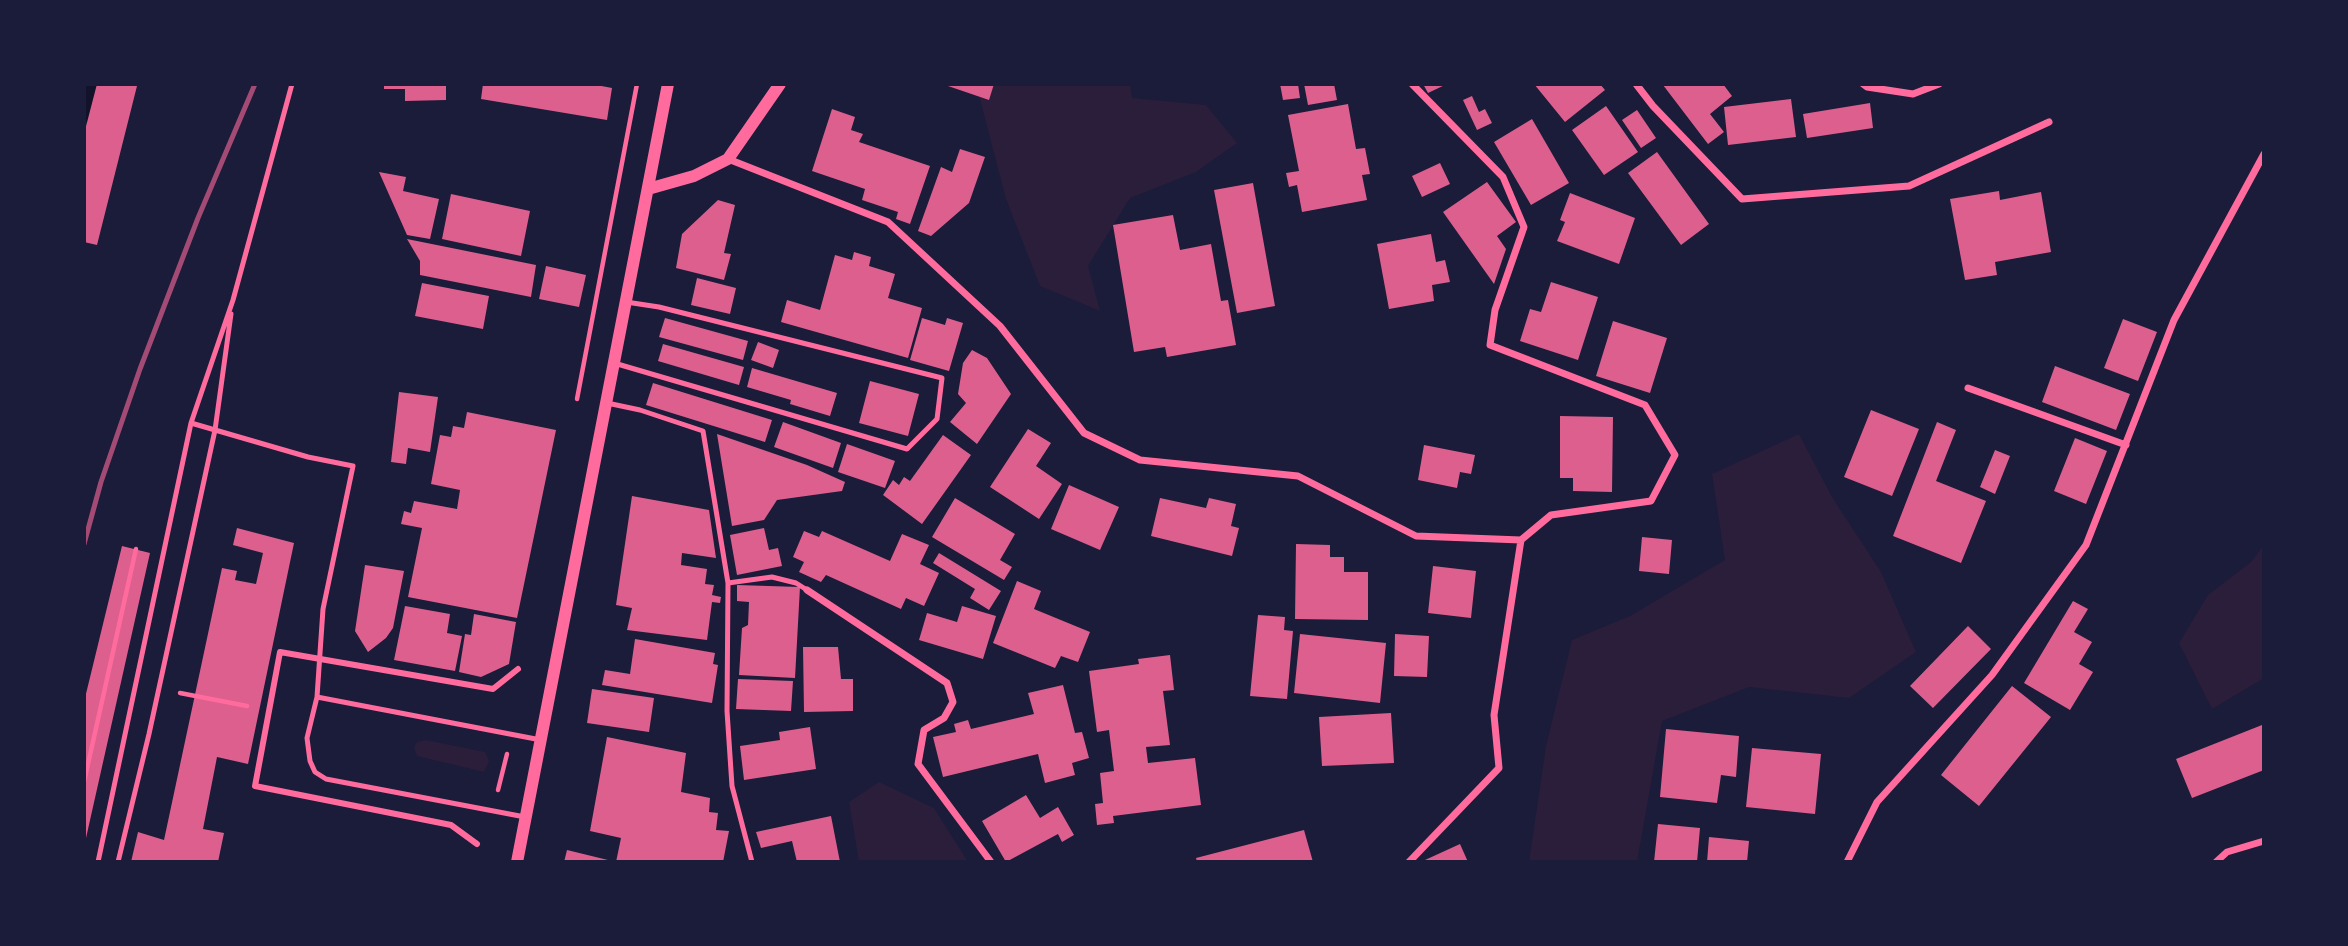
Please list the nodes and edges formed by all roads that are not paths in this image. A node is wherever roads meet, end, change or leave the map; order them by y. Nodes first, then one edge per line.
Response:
1 (292, 84) edge
2 (668, 84) edge
3 (780, 84) edge
4 (1412, 84) edge
5 (1636, 84) edge
6 (1863, 84) edge
7 (1939, 84) edge
8 (2049, 122) dead end
9 (2264, 154) edge
10 (728, 159) junction
11 (648, 189) junction
12 (233, 300) junction
13 (626, 302) junction
14 (614, 363) junction
15 (1968, 388) dead end
16 (607, 403) junction
17 (191, 423) junction
18 (215, 430) junction
19 (2126, 445) junction
20 (1521, 540) junction
21 (728, 583) junction
22 (807, 590) joint
23 (320, 660) junction
24 (518, 669) dead end
25 (317, 696) junction
26 (542, 740) junction
27 (525, 817) junction
28 (2264, 841) edge
29 (477, 844) dead end
30 (98, 862) edge
31 (118, 862) edge
32 (517, 862) edge
33 (752, 862) edge
34 (991, 862) edge
35 (1409, 862) edge
36 (1847, 862) edge
37 (2216, 862) edge

1 - 12 lane
2 - 11 street
3 - 10 street
4 - 20 street
5 - 8 street
6 - 7 street
9 - 19 street
10 - 11 street
10 - 20 street
11 - 13 street
12 - 17 lane
12 - 18 lane
13 - 14 street
13 - 14 lane
14 - 16 street
15 - 19 street
16 - 21 lane
16 - 26 street
17 - 18 lane
17 - 30 lane
18 - 23 lane
18 - 31 lane
19 - 36 street
20 - 35 street
21 - 22 lane
21 - 33 lane
22 - 34 street
23 - 24 street
23 - 25 lane
23 - 29 street
25 - 26 lane
25 - 27 lane
26 - 27 street
27 - 32 street
28 - 37 street

